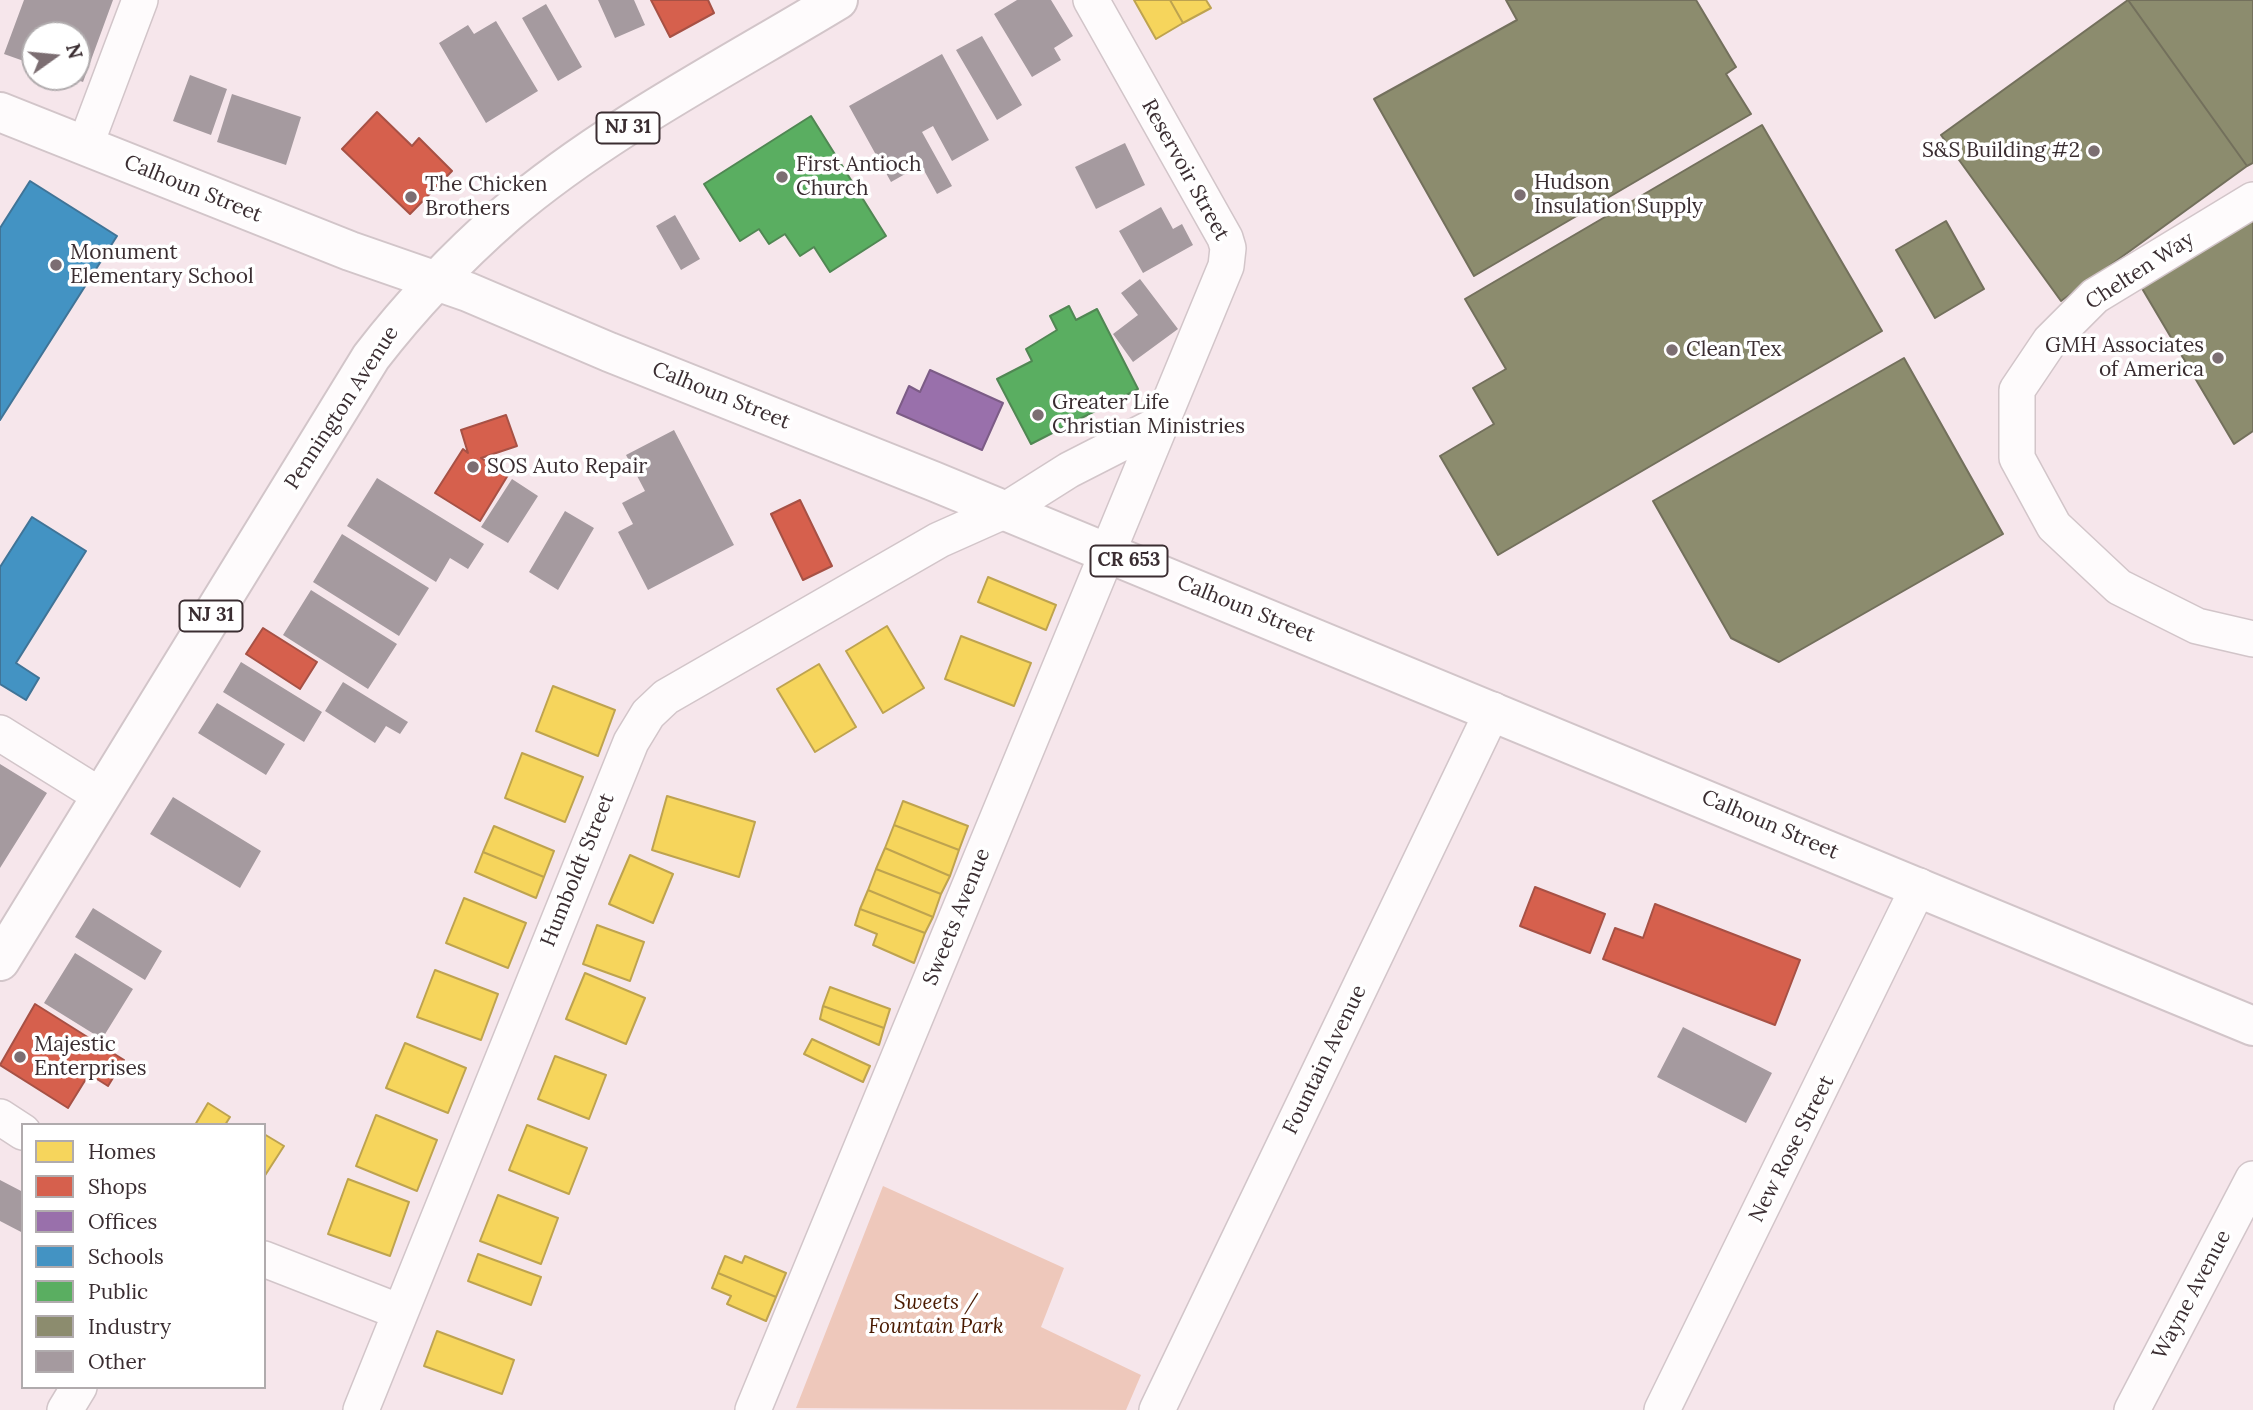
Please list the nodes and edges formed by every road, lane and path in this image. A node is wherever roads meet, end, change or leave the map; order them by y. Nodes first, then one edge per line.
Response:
1 (140, 0) edge
2 (838, 0) edge
3 (1091, 0) edge
4 (0, 112) edge
5 (85, 146) junction
6 (2253, 200) edge
7 (436, 281) junction
8 (1161, 424) junction
9 (1004, 510) junction
10 (1107, 552) junction
11 (2253, 639) edge
12 (1493, 710) junction
13 (0, 733) edge
14 (101, 796) junction
15 (1919, 886) junction
16 (0, 961) edge
17 (2253, 1026) edge
18 (0, 1117) edge
19 (21, 1131) edge
20 (2253, 1180) edge
21 (266, 1260) edge
22 (400, 1312) junction
23 (78, 1389) edge
24 (65, 1410) edge
25 (361, 1410) edge
26 (753, 1410) edge
27 (1157, 1410) edge
28 (1662, 1410) edge
29 (2132, 1410) edge

1 - 5 street
2 - 7 main road, Pennington Avenue / NJ 31
3 - 8 street, Reservoir Street
4 - 5 main road, Calhoun Street / CR 653
5 - 7 main road, Calhoun Street / CR 653
6 - 11 street, Chelten Way
7 - 9 main road, Calhoun Street / CR 653
7 - 14 main road, Pennington Avenue / NJ 31
8 - 9 street, Humboldt Street
8 - 10 street, Sweets Avenue
9 - 10 main road, Calhoun Street / CR 653
9 - 22 street, Humboldt Street
10 - 12 main road, Calhoun Street / CR 653
10 - 26 street, Sweets Avenue
12 - 15 main road, Calhoun Street / CR 653
12 - 27 street, Fountain Avenue
13 - 14 street
14 - 16 main road, Pennington Avenue / NJ 31
15 - 17 main road, Calhoun Street / CR 653
15 - 28 street, New Rose Street
18 - 19 street
20 - 29 street, Wayne Avenue
21 - 22 street
22 - 25 street, Humboldt Street
23 - 24 street

